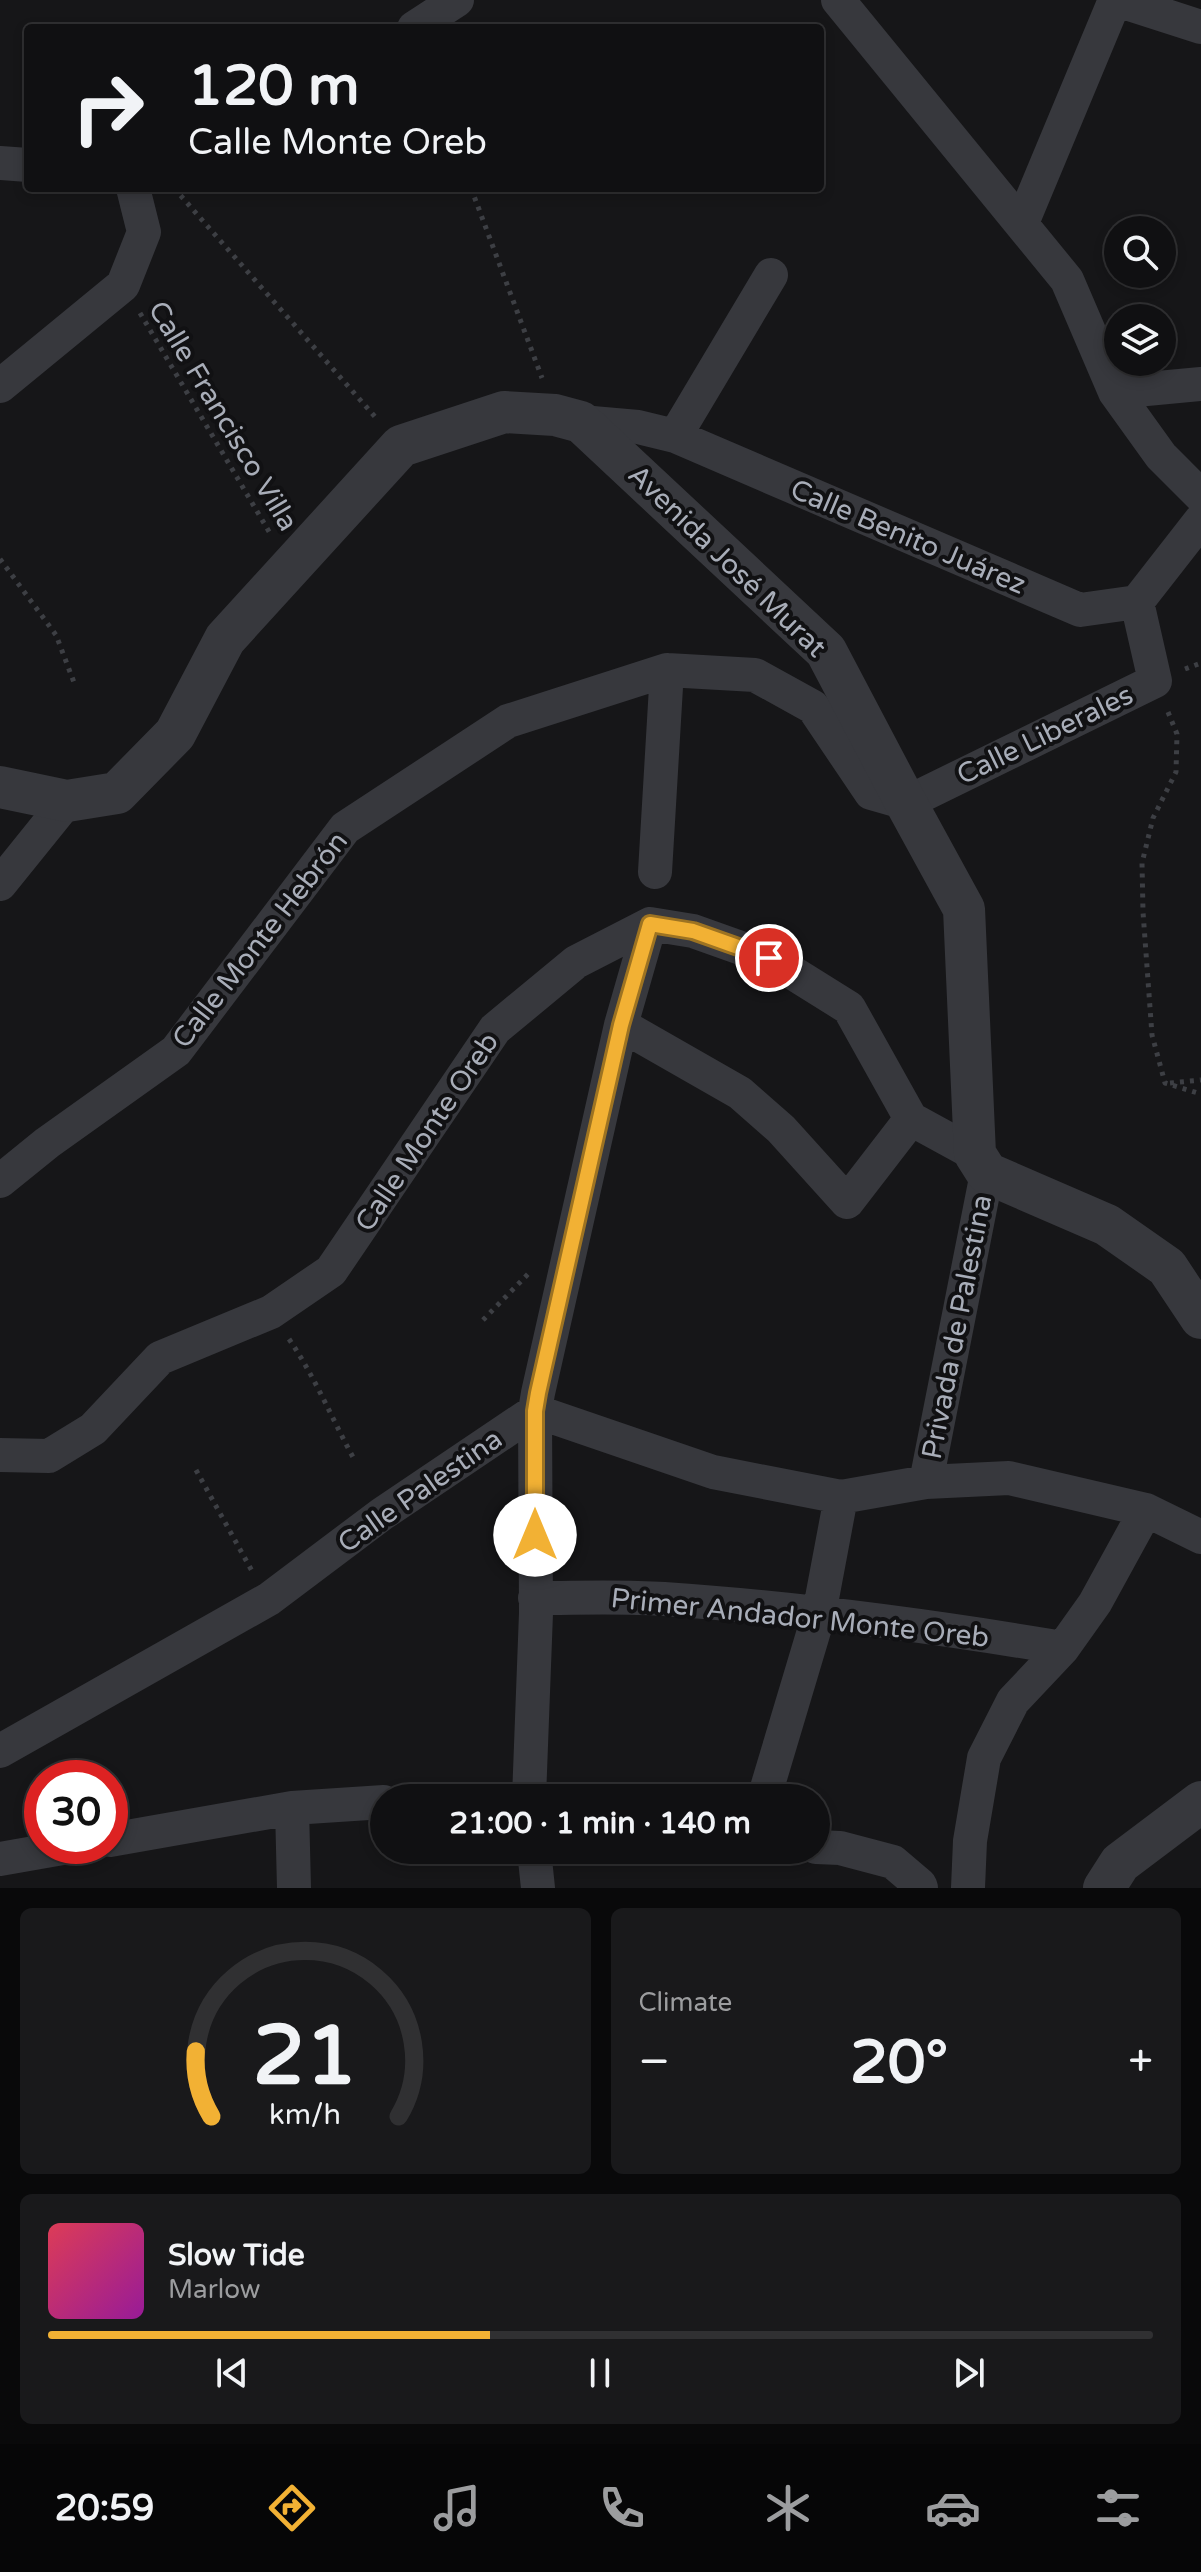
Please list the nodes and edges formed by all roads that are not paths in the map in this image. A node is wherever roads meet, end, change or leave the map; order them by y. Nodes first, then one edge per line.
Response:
1 (457, 0) edge
2 (838, 0) edge
3 (1116, 0) edge
4 (420, 24) edge
5 (1201, 27) edge
6 (0, 163) edge
7 (24, 165) edge
8 (134, 192) edge
9 (1022, 223) junction
10 (771, 275) dead end
11 (1201, 384) edge
12 (0, 386) edge
13 (1115, 392) junction
14 (568, 418) junction
15 (675, 436) junction
16 (1201, 496) edge
17 (1201, 520) edge
18 (1137, 602) junction
19 (667, 670) junction
20 (0, 787) edge
21 (67, 801) junction
22 (906, 803) junction
23 (655, 872) dead end
24 (0, 884) edge
25 (650, 924) junction
26 (621, 1025) junction
27 (911, 1119) junction
28 (981, 1164) junction
29 (0, 1181) edge
30 (1201, 1318) edge
31 (535, 1411) junction
32 (0, 1455) edge
33 (926, 1482) junction
34 (841, 1497) junction
35 (1146, 1510) junction
36 (1201, 1537) edge
37 (535, 1598) junction
38 (819, 1614) junction
39 (1063, 1648) junction
40 (0, 1751) edge
41 (529, 1784) edge
42 (768, 1784) edge
43 (1201, 1802) edge
44 (370, 1803) edge
45 (292, 1808) junction
46 (128, 1837) edge
47 (830, 1848) edge
48 (24, 1855) edge
49 (0, 1859) edge
50 (535, 1864) edge
51 (1116, 1880) edge
52 (294, 1888) edge
53 (538, 1888) edge
54 (921, 1888) edge
55 (968, 1888) edge

1 - 4 street
2 - 9 street
3 - 5 street
3 - 9 street
6 - 7 street
8 - 12 street
9 - 13 street
10 - 15 street
11 - 13 street
13 - 16 street
14 - 15 street, Calle Benito Juárez
14 - 21 street
14 - 22 street, Avenida José Murat
15 - 18 street, Calle Benito Juárez
17 - 18 street
18 - 22 street, Calle Liberales
19 - 22 street
19 - 23 street
19 - 29 street, Calle Monte Hebrón
20 - 21 street
21 - 24 street
22 - 28 street, Avenida José Murat
25 - 26 street
25 - 27 street
25 - 32 street, Calle Monte Oreb
26 - 27 street
26 - 31 street
27 - 28 street
28 - 30 street
28 - 33 street, Privada de Palestina
31 - 34 street
31 - 37 street
31 - 40 street, Calle Palestina
33 - 34 street
33 - 35 street
34 - 38 street
35 - 36 street
35 - 39 street
37 - 38 street, Primer Andador Monte Oreb
37 - 41 street
38 - 39 street, Primer Andador Monte Oreb
38 - 42 street
39 - 55 street
43 - 51 street
44 - 45 street
45 - 46 street
45 - 52 street
47 - 54 street
48 - 49 street
50 - 53 street

